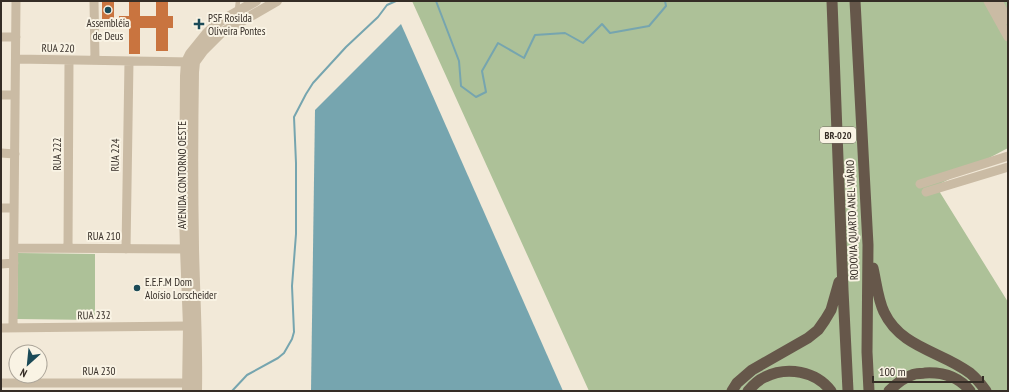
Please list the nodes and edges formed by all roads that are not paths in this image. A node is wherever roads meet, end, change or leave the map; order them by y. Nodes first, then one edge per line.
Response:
1 (16, 1) edge
2 (94, 1) edge
3 (238, 1) edge
4 (256, 1) edge
5 (277, 1) edge
6 (832, 1) edge
7 (855, 1) edge
8 (988, 1) edge
9 (998, 1) edge
10 (237, 12) junction
11 (1008, 20) edge
12 (1, 37) edge
13 (16, 37) junction
14 (1008, 37) edge
15 (16, 59) junction
16 (69, 60) junction
17 (95, 60) junction
18 (129, 61) junction
19 (191, 62) junction
20 (1, 95) edge
21 (15, 95) junction
22 (1, 153) edge
23 (15, 154) junction
24 (1008, 156) edge
25 (1008, 167) edge
26 (920, 184) dead end
27 (926, 192) dead end
28 (1, 208) edge
29 (14, 208) junction
30 (868, 245) junction
31 (14, 248) junction
32 (68, 248) junction
33 (126, 248) junction
34 (189, 249) junction
35 (1, 264) edge
36 (14, 264) junction
37 (842, 270) junction
38 (188, 326) junction
39 (1, 328) edge
40 (14, 328) junction
41 (1, 382) edge
42 (192, 387) edge
43 (732, 391) edge
44 (748, 391) edge
45 (831, 391) edge
46 (848, 391) edge
47 (869, 391) edge
48 (889, 391) edge
49 (970, 391) edge
50 (986, 391) edge

1 - 13 street
2 - 17 street
3 - 10 lane
4 - 10 street, AVENIDA CONTORNO OESTE
5 - 19 street
6 - 37 highway, RODOVIA QUARTO ANEL VIÁRIO / BR-020
7 - 30 highway, RODOVIA QUARTO ANEL VIÁRIO / BR-020
8 - 14 street
9 - 11 street
10 - 19 street, AVENIDA CONTORNO OESTE
12 - 13 street
13 - 15 street
15 - 16 street, RUA 220
15 - 21 street
16 - 17 street, RUA 220
16 - 32 street, RUA 222
17 - 18 street, RUA 220
18 - 19 street, RUA 220
18 - 33 street, RUA 224
19 - 34 street, AVENIDA CONTORNO OESTE
20 - 21 street
21 - 23 street
22 - 23 street
23 - 29 street
24 - 26 street
25 - 27 street
28 - 29 street
29 - 31 street
30 - 47 highway, RODOVIA QUARTO ANEL VIÁRIO / BR-020
30 - 50 highway
31 - 32 street, RUA 210
31 - 36 street
32 - 33 street, RUA 210
33 - 34 street, RUA 210
34 - 38 street, AVENIDA CONTORNO OESTE
34 - 42 street, AVENIDA CONTORNO OESTE
35 - 36 street
36 - 40 street
37 - 43 highway
37 - 46 highway, BR-020
38 - 40 street, RUA 232
38 - 42 street, AVENIDA CONTORNO OESTE
39 - 40 street, RUA 232
41 - 42 street, RUA 230
44 - 45 highway
48 - 49 highway

